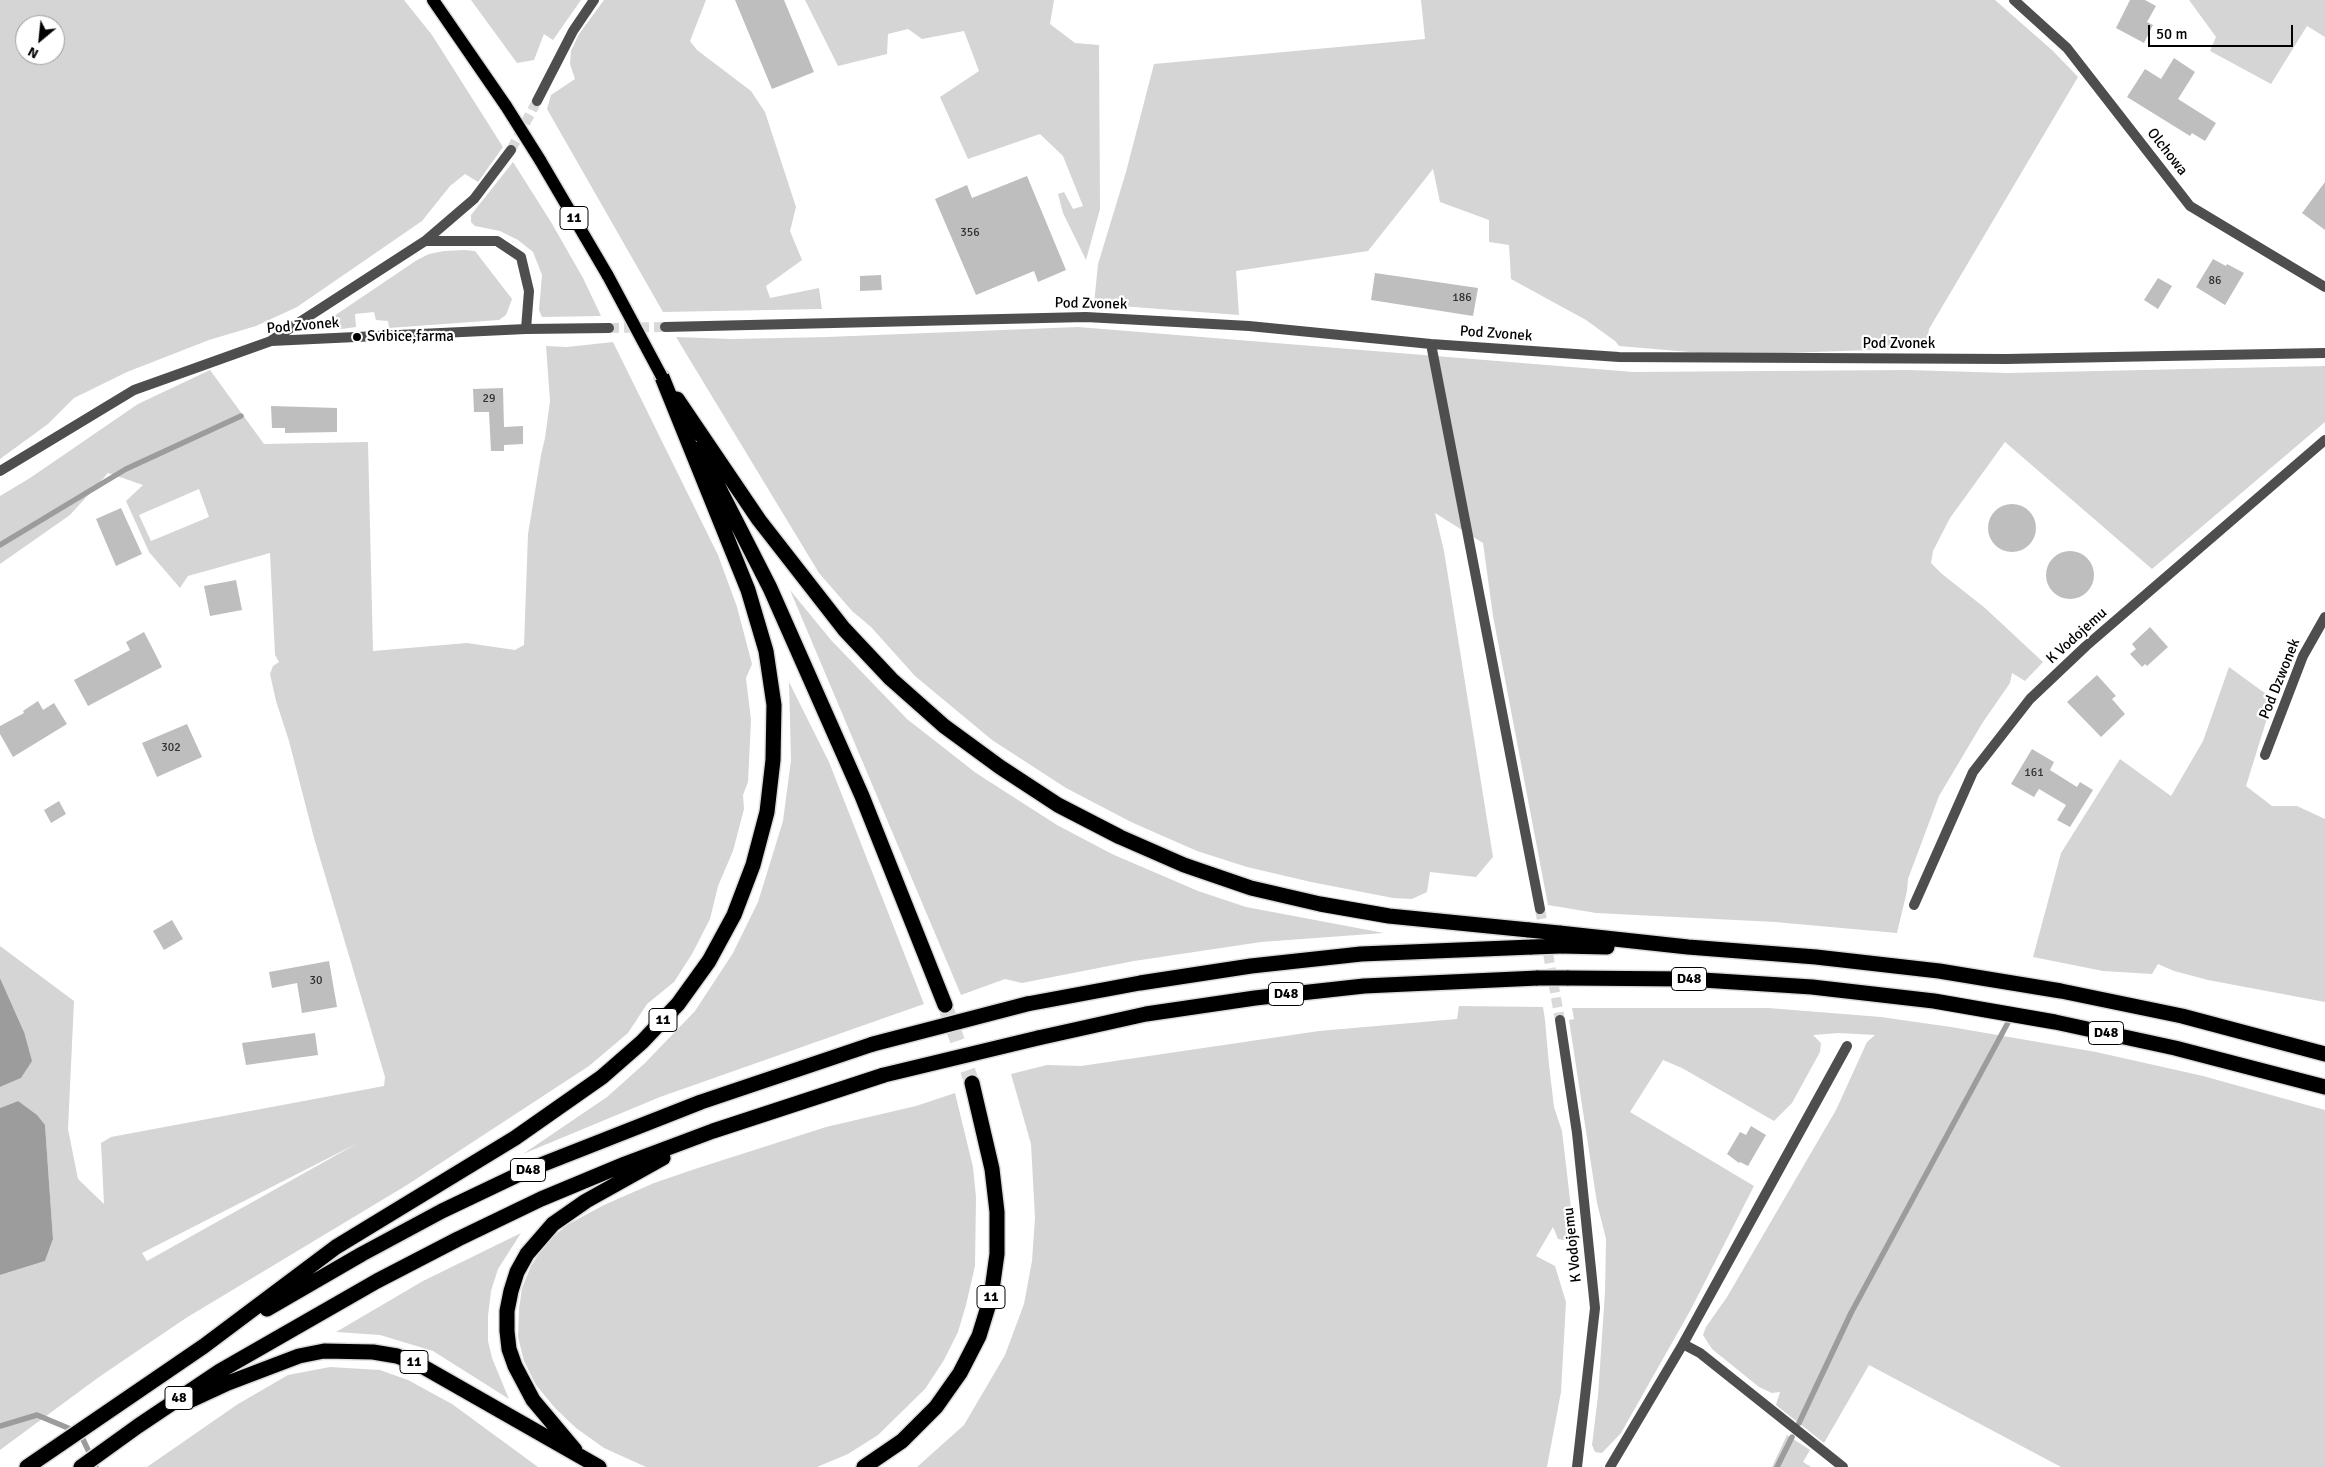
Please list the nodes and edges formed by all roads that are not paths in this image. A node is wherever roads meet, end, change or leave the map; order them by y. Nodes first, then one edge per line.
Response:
1 (433, 0) edge
2 (594, 0) edge
3 (2014, 0) edge
4 (537, 101) tunnel mouth
5 (511, 150) tunnel mouth
6 (425, 241) junction
7 (2325, 287) edge
8 (609, 328) tunnel mouth
9 (665, 328) tunnel mouth
10 (526, 329) junction
11 (271, 341) junction
12 (1431, 344) junction
13 (2325, 353) edge
14 (662, 377) junction
15 (2325, 440) edge
16 (0, 471) edge
17 (2325, 616) edge
18 (2266, 755) dead end
19 (1914, 905) dead end
20 (1540, 909) tunnel mouth
21 (1560, 940) junction
22 (945, 1005) tunnel mouth
23 (1560, 1020) tunnel mouth
24 (1847, 1046) dead end
25 (2325, 1054) edge
26 (972, 1082) tunnel mouth
27 (2325, 1087) edge
28 (713, 1131) junction
29 (1683, 1344) junction
30 (204, 1346) junction
31 (224, 1377) junction
32 (581, 1457) junction
33 (27, 1467) edge
34 (81, 1467) edge
35 (599, 1467) edge
36 (864, 1467) edge
37 (1576, 1467) edge
38 (1610, 1467) edge
39 (1843, 1467) edge

1 - 14 main road, 11, bridge
2 - 4 street
3 - 7 street, Olchowa
5 - 6 street
6 - 10 street
6 - 11 street
8 - 10 street, Pod Zvonek
9 - 12 street, Pod Zvonek
10 - 11 street, Pod Zvonek
11 - 16 street, Pod Zvonek
12 - 13 street, Pod Zvonek
12 - 20 street
14 - 21 highway, bridge
14 - 22 highway, 11
14 - 30 highway, 11
15 - 19 street, K Vodojemu
17 - 18 street, Pod Dzwonek
21 - 25 highway, D48
21 - 30 highway, D48, bridge
23 - 37 street, K Vodojemu
24 - 29 street
26 - 36 highway, 11
27 - 28 highway, D48, bridge
28 - 31 highway, D48
28 - 32 highway
29 - 38 street
29 - 39 street
30 - 33 highway, 11
31 - 32 highway, 11
31 - 34 highway, 11
32 - 35 highway, 11

